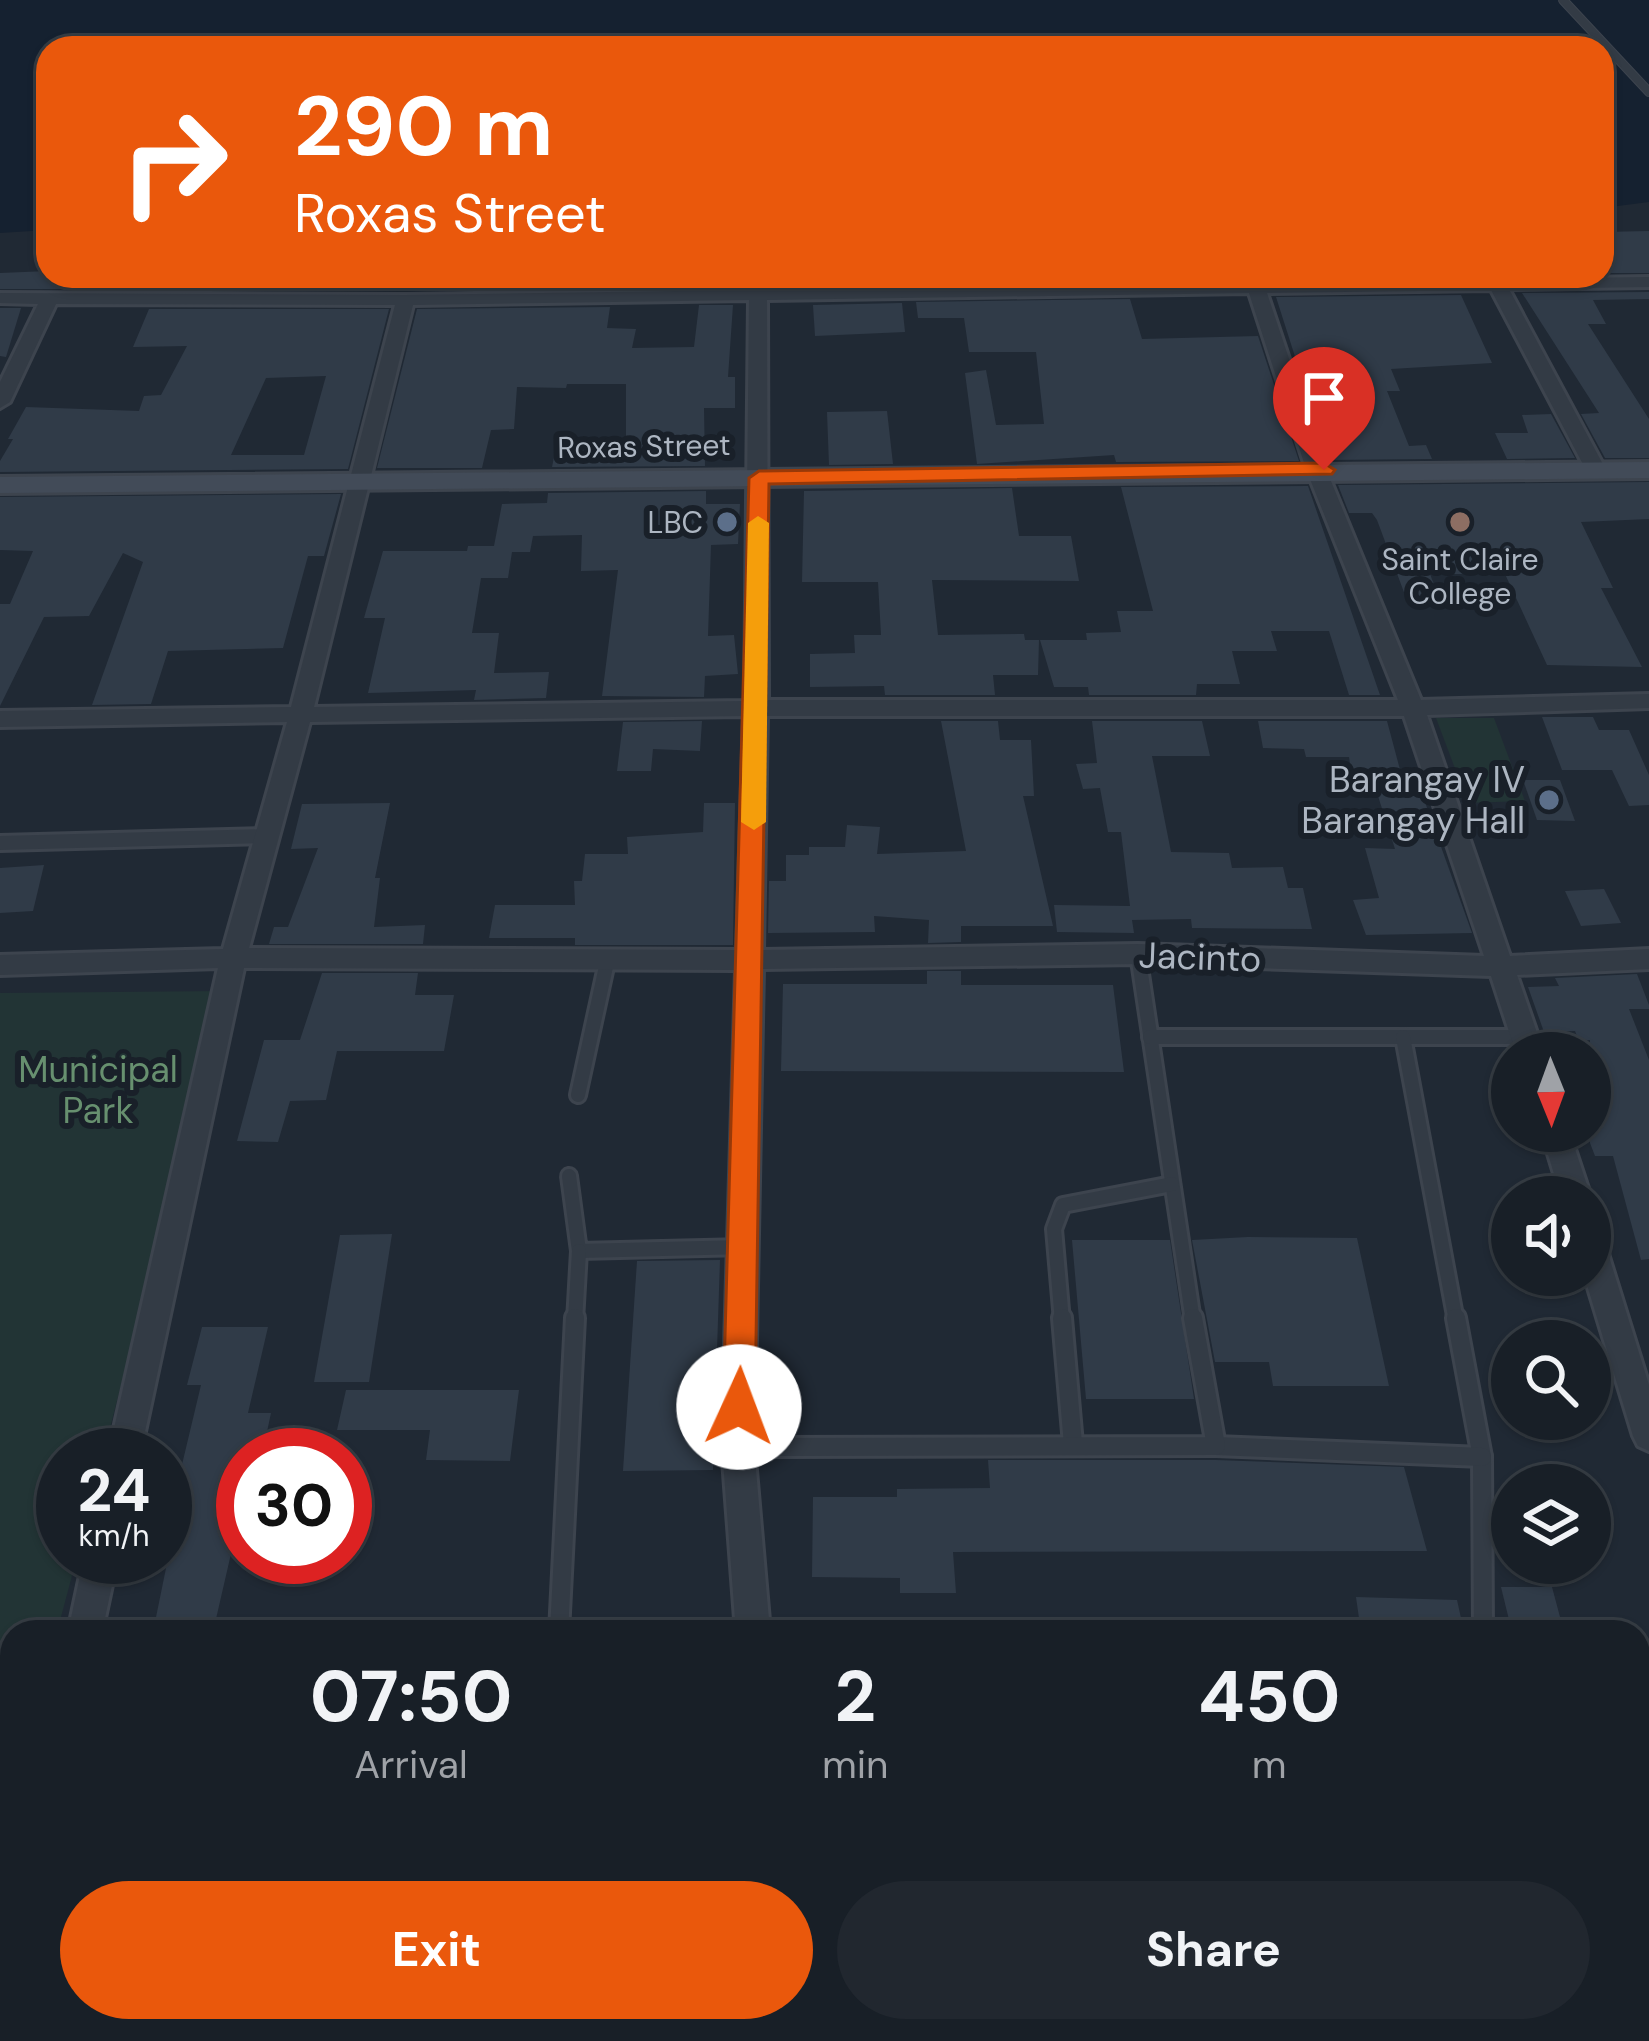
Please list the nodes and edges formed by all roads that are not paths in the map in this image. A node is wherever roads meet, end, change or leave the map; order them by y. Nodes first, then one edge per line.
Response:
1 (1563, 0) edge
2 (1597, 36) edge
3 (1614, 55) edge
4 (1649, 92) edge
5 (1614, 282) edge
6 (1649, 282) edge
7 (1156, 288) edge
8 (1257, 288) edge
9 (1500, 288) edge
10 (758, 296) junction
11 (0, 298) edge
12 (50, 298) junction
13 (405, 300) junction
14 (0, 402) edge
15 (1316, 470) junction
16 (1596, 470) junction
17 (1649, 470) edge
18 (759, 478) junction
19 (360, 482) junction
20 (0, 484) edge
21 (1649, 700) edge
22 (1413, 708) junction
23 (756, 709) junction
24 (299, 716) junction
25 (0, 719) edge
26 (270, 836) junction
27 (0, 843) edge
28 (1138, 954) junction
29 (751, 957) junction
30 (233, 958) junction
31 (1649, 959) edge
32 (607, 962) junction
33 (0, 965) edge
34 (1500, 966) junction
35 (1523, 1032) edge
36 (1150, 1037) junction
37 (1403, 1037) junction
38 (1491, 1043) edge
39 (578, 1095) dead end
40 (569, 1176) dead end
41 (1172, 1184) junction
42 (745, 1247) junction
43 (579, 1251) junction
44 (1606, 1296) edge
45 (130, 1428) edge
46 (1649, 1436) edge
47 (1073, 1444) junction
48 (1216, 1446) junction
49 (738, 1448) junction
50 (1482, 1457) junction
51 (95, 1584) edge
52 (88, 1620) edge
53 (560, 1620) edge
54 (752, 1620) edge
55 (1484, 1620) edge

1 - 2 lane
3 - 4 lane
5 - 6 street
7 - 10 street
8 - 15 street
9 - 16 street
10 - 13 street
10 - 18 street
11 - 12 street
12 - 13 street
12 - 14 street
13 - 19 street
15 - 16 main road, Roxas Street
15 - 18 main road, Roxas Street
15 - 22 street
16 - 17 main road, Roxas Street
18 - 19 main road, Roxas Street
18 - 23 street
19 - 20 main road, Roxas Street
19 - 24 street
21 - 22 street
22 - 23 street
22 - 34 street
23 - 24 street
23 - 29 street
24 - 25 street
24 - 26 street
26 - 27 lane
26 - 30 street
28 - 29 street, Jacinto
28 - 34 street, Jacinto
28 - 36 lane
29 - 32 street, Jacinto
29 - 42 street
30 - 32 street, Jacinto
30 - 33 street, Jacinto
30 - 45 street
31 - 34 street, Jacinto
32 - 39 lane
34 - 35 street
36 - 37 lane
36 - 41 lane
37 - 38 lane
37 - 50 lane
40 - 43 lane
41 - 47 lane
41 - 48 lane
42 - 43 lane
42 - 49 street
43 - 53 lane
44 - 46 street
47 - 48 lane
47 - 49 lane
48 - 50 lane
49 - 54 street
50 - 55 lane
51 - 52 street

